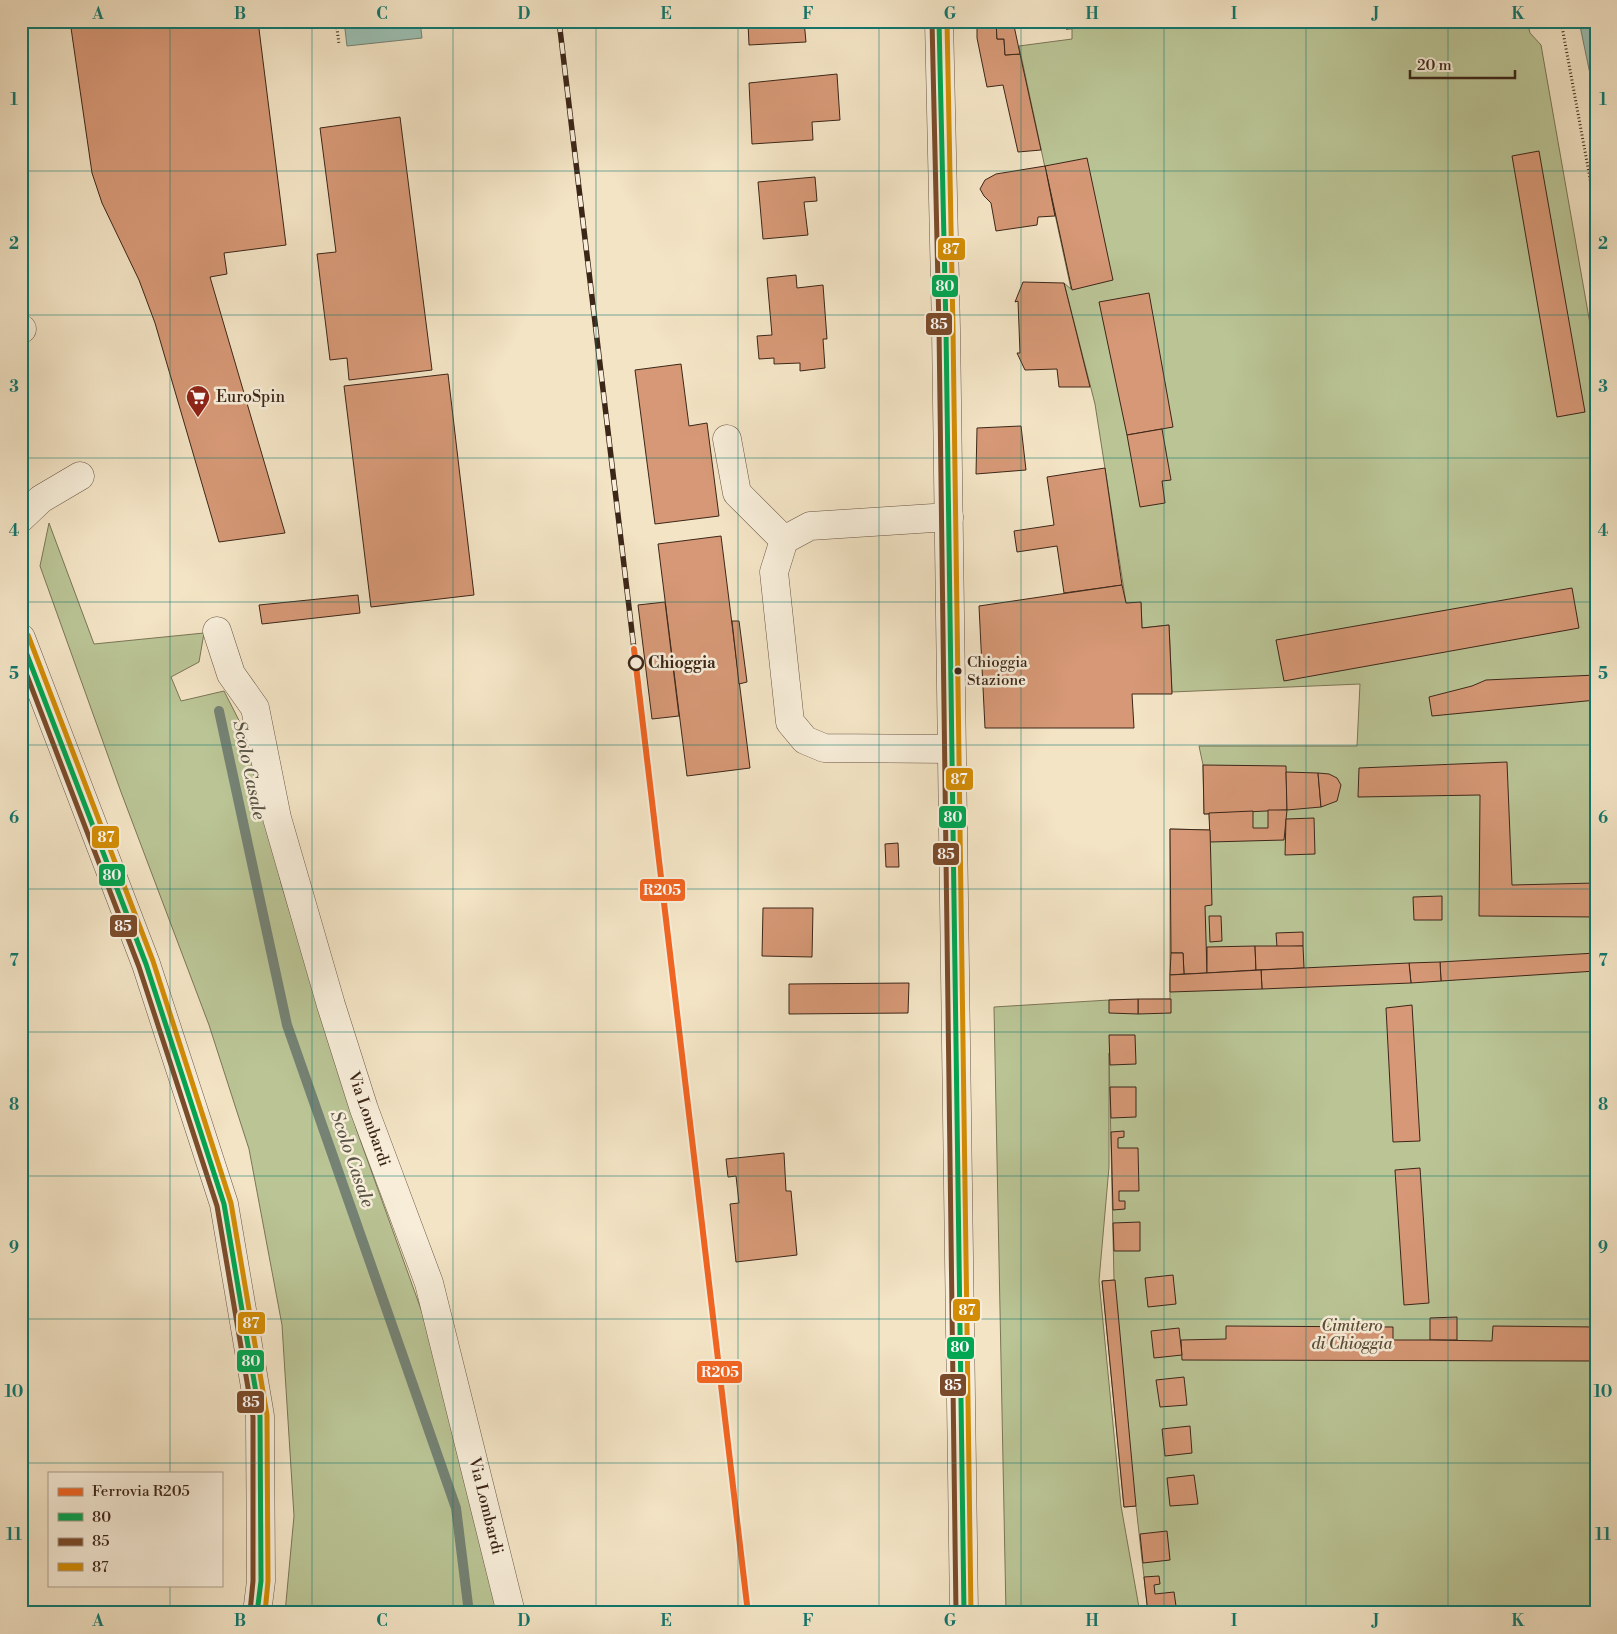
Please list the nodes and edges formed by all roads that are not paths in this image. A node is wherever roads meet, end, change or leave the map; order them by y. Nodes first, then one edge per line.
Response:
1 (939, 21) edge
2 (727, 439) dead end
3 (80, 476) dead end
4 (949, 516) junction
5 (21, 518) edge
6 (784, 540) junction
7 (216, 631) dead end
8 (21, 638) edge
9 (951, 749) junction
10 (257, 1613) edge
11 (511, 1613) edge
12 (964, 1613) edge

1 - 4 street
2 - 6 street
3 - 5 street
4 - 6 street
4 - 9 street
6 - 9 street
7 - 11 street, Via Lombardi
8 - 10 street
9 - 12 street

